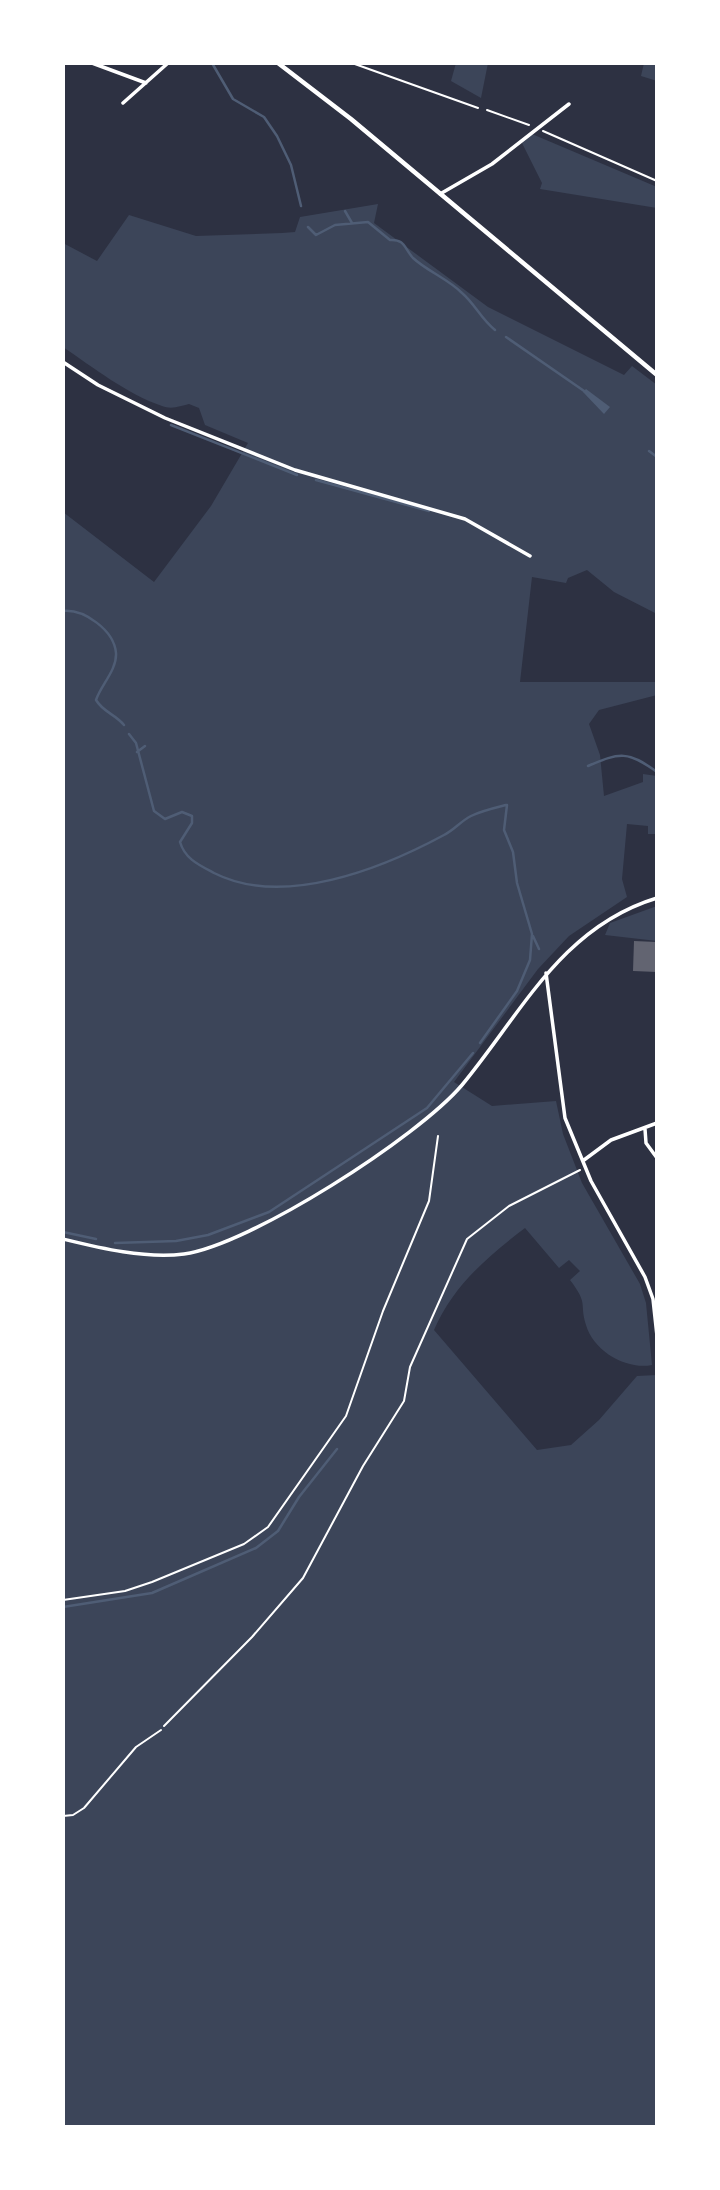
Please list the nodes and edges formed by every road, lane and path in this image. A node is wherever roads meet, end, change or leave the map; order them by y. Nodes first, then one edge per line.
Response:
1 (92, 63) edge
2 (168, 63) edge
3 (278, 63) edge
4 (352, 63) edge
5 (146, 83) junction
6 (123, 103) dead end
7 (569, 104) dead end
8 (478, 108) dead end
9 (487, 110) dead end
10 (529, 125) dead end
11 (542, 131) dead end
12 (657, 181) edge
13 (440, 194) junction
14 (63, 362) edge
15 (657, 375) edge
16 (530, 556) dead end
17 (657, 898) edge
18 (546, 973) junction
19 (657, 1122) edge
20 (646, 1127) junction
21 (438, 1136) dead end
22 (657, 1158) edge
23 (584, 1160) junction
24 (63, 1239) edge
25 (657, 1336) edge
26 (63, 1600) edge
27 (161, 1730) joint
28 (63, 1816) edge

1 - 5 street
2 - 5 street
3 - 13 main road
4 - 8 path
5 - 6 street
7 - 13 street
9 - 10 path
11 - 12 path
13 - 15 main road
14 - 16 street
17 - 18 street
18 - 23 street
18 - 24 street
19 - 20 street
20 - 22 street
20 - 23 street
21 - 26 path
23 - 25 street
23 - 27 path
27 - 28 lane

